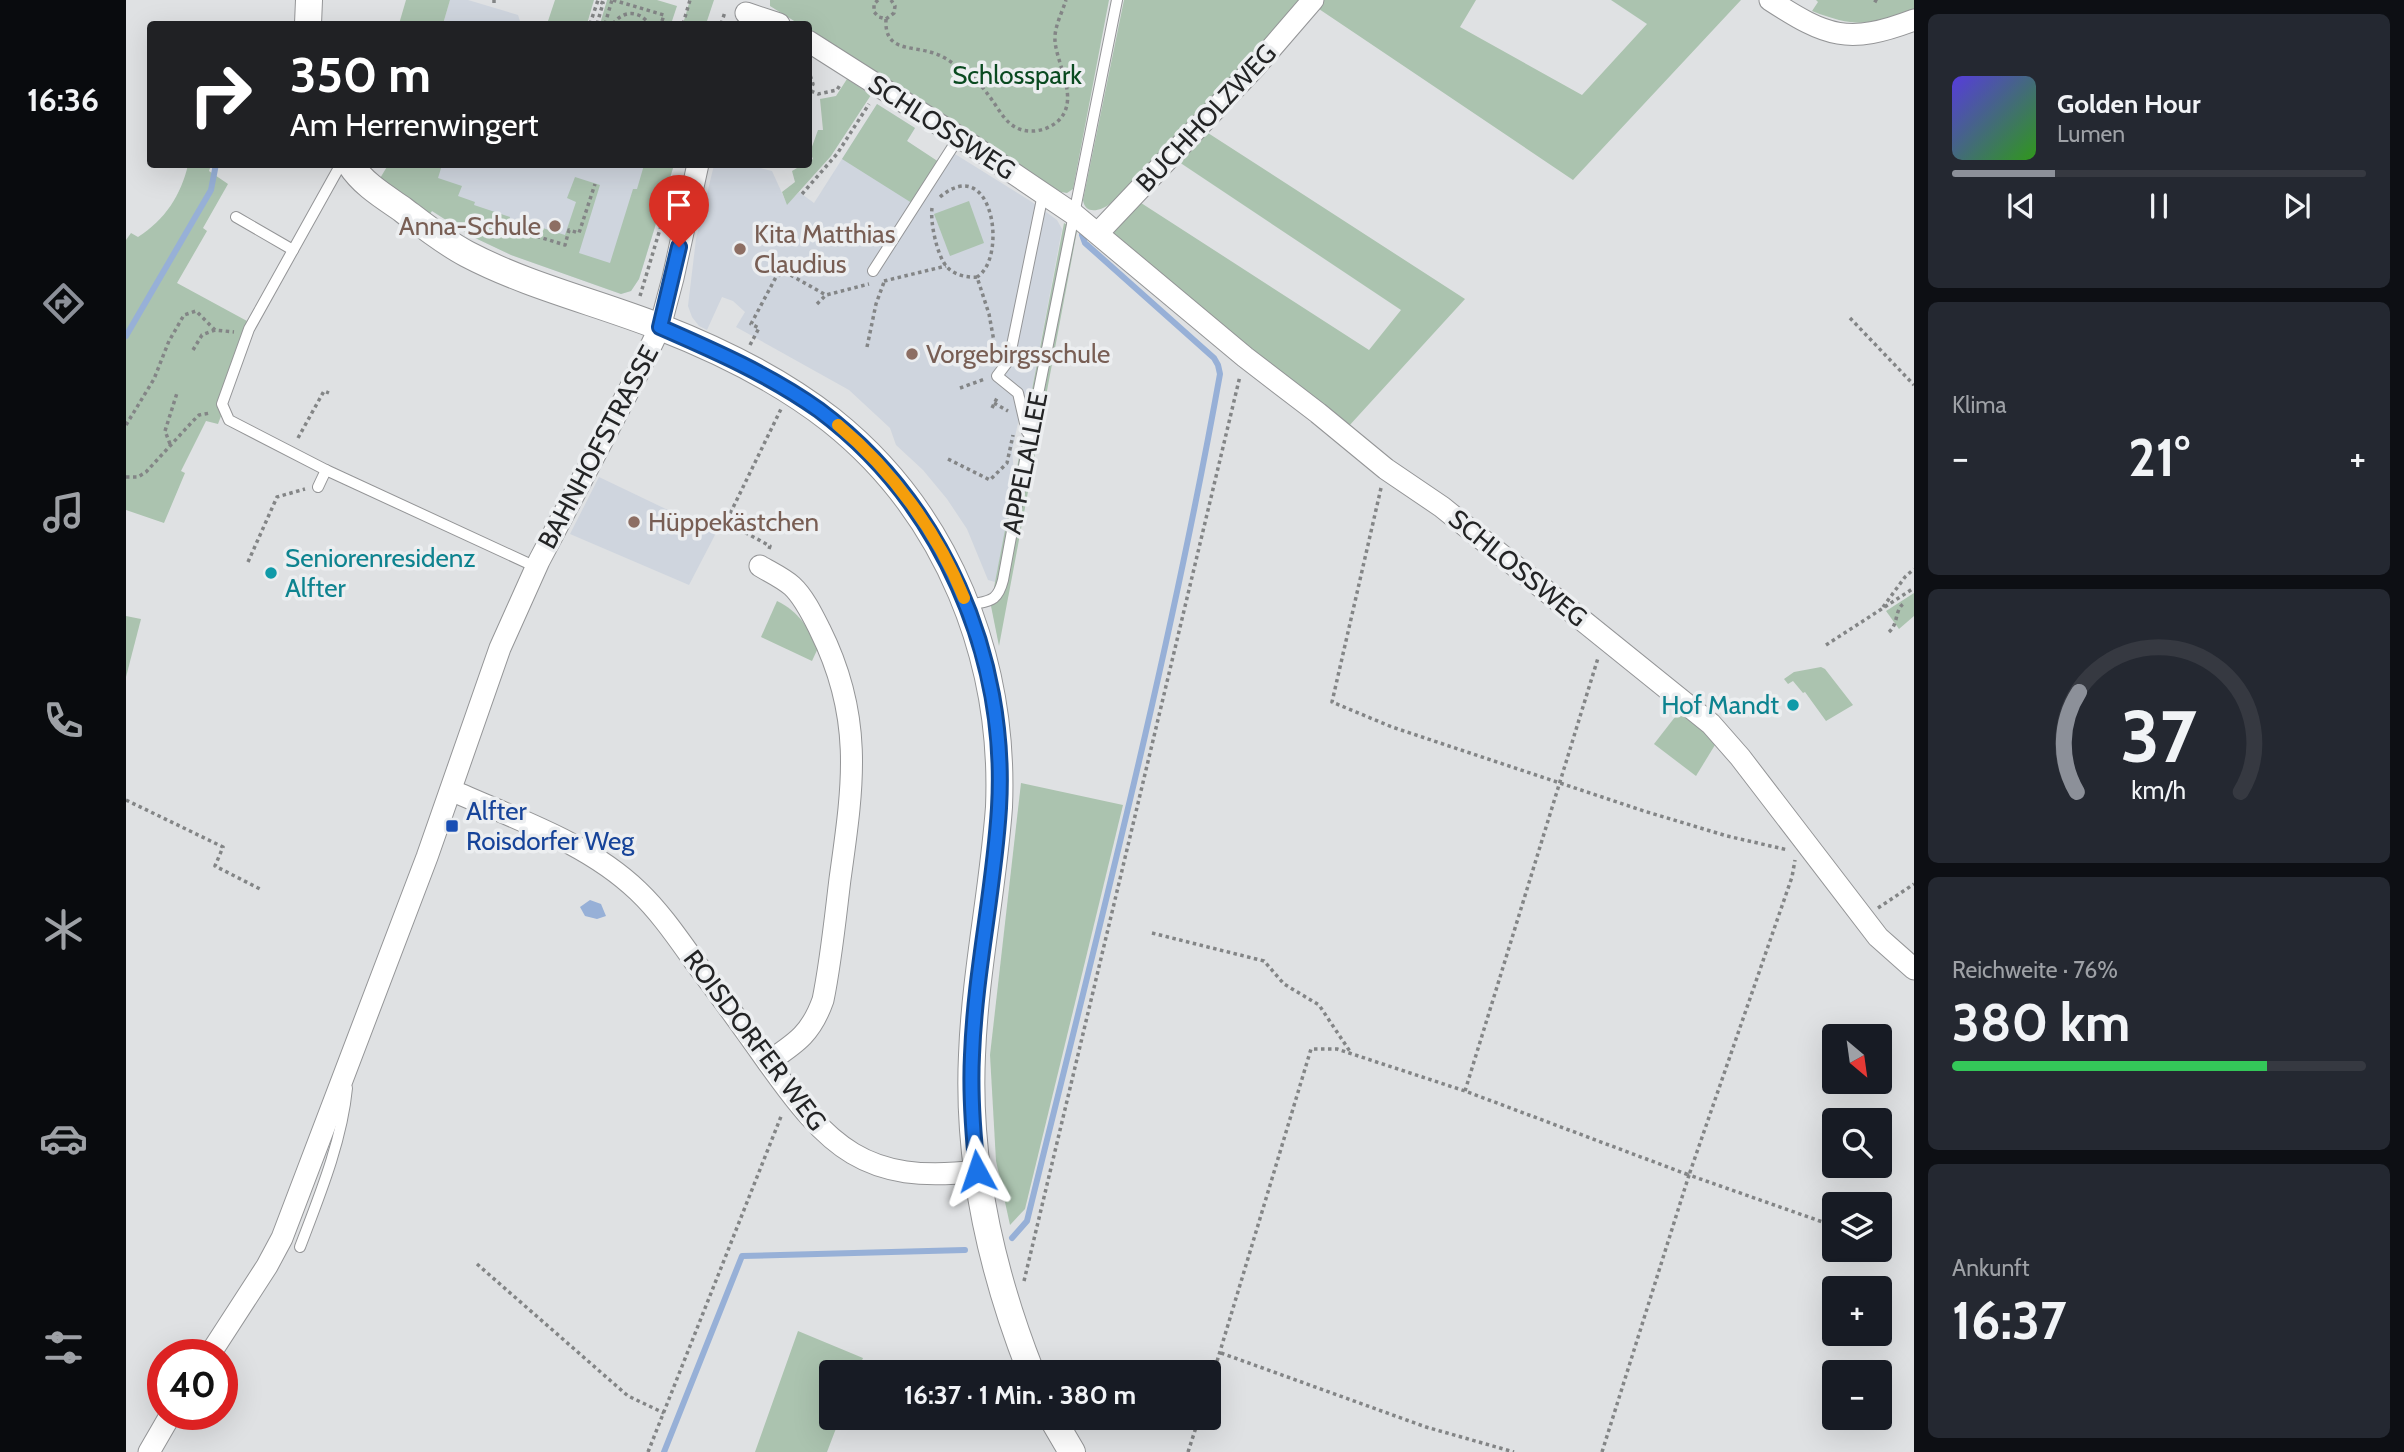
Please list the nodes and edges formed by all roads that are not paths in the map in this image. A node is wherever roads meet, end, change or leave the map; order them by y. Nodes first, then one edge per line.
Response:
1 (309, 0) edge
2 (1117, 0) edge
3 (1313, 0) edge
4 (1770, 0) edge
5 (745, 12) edge
6 (1914, 20) edge
7 (308, 21) edge
8 (770, 21) edge
9 (812, 43) edge
10 (959, 137) junction
11 (339, 168) edge
12 (353, 168) edge
13 (697, 168) edge
14 (1043, 194) junction
15 (1075, 215) junction
16 (236, 217) dead end
17 (1098, 233) junction
18 (293, 250) junction
19 (873, 271) dead end
20 (660, 327) junction
21 (1029, 439) junction
22 (326, 470) junction
23 (318, 487) road end
24 (760, 566) road end
25 (536, 567) junction
26 (967, 606) junction
27 (452, 790) junction
28 (1914, 969) edge
29 (768, 1062) junction
30 (348, 1064) junction
31 (977, 1171) junction
32 (300, 1247) dead end
33 (220, 1339) edge
34 (1027, 1360) edge
35 (162, 1430) edge
36 (1059, 1430) edge
37 (149, 1452) edge
38 (1072, 1452) edge

1 - 7 street
2 - 15 lane
3 - 17 street, BUCHHOLZWEG
4 - 6 street
5 - 8 street
9 - 10 street, SCHLOSSWEG
10 - 14 street, SCHLOSSWEG
10 - 19 lane
11 - 18 lane
12 - 20 street
13 - 20 street, BAHNHOFSTRASSE
14 - 15 street, SCHLOSSWEG
14 - 21 lane
15 - 17 street, SCHLOSSWEG
15 - 21 lane, APPELALLEE
16 - 18 lane
17 - 28 street, SCHLOSSWEG
18 - 22 lane, BAHNHOFSTRASSE
20 - 25 street, BAHNHOFSTRASSE
20 - 26 street
21 - 26 lane, APPELALLEE
22 - 23 lane
22 - 25 lane, BAHNHOFSTRASSE
24 - 29 street
25 - 27 street, BAHNHOFSTRASSE
26 - 31 street
27 - 29 street, ROISDORFER WEG
27 - 30 street, BAHNHOFSTRASSE
29 - 31 street, ROISDORFER WEG
30 - 32 lane, BAHNHOFSTRASSE
30 - 33 street, BAHNHOFSTRASSE
31 - 34 street
35 - 37 street
36 - 38 street

